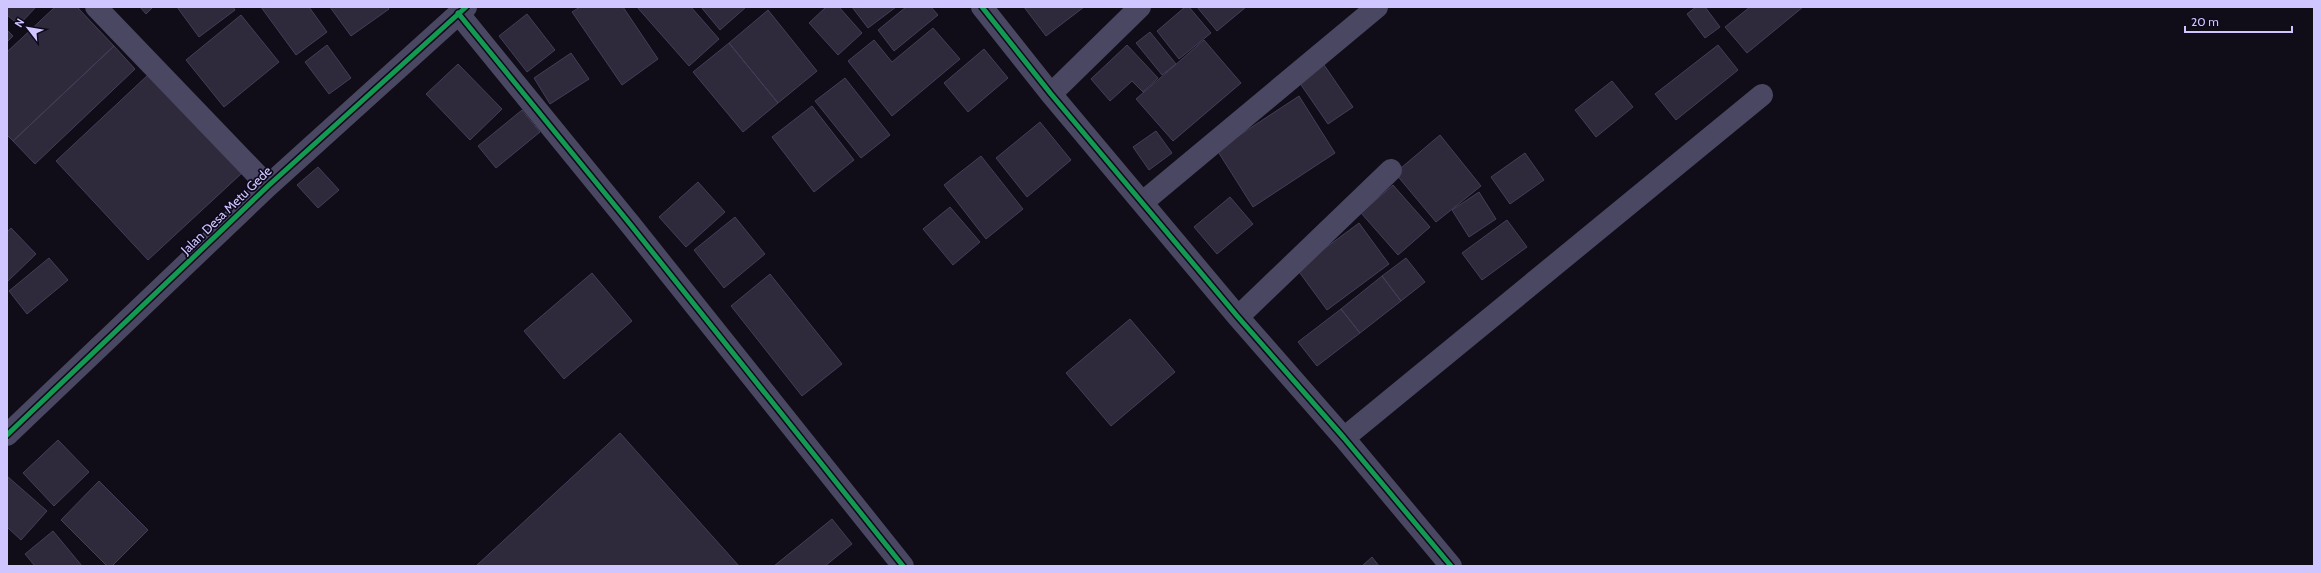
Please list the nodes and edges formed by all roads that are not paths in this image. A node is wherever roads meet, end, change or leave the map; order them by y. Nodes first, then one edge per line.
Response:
1 (96, 7) edge
2 (982, 7) edge
3 (1140, 7) edge
4 (1377, 7) edge
5 (462, 10) edge
6 (1051, 94) junction
7 (1762, 95) dead end
8 (1391, 170) dead end
9 (268, 186) junction
10 (1143, 202) junction
11 (1238, 317) junction
12 (7, 435) edge
13 (1344, 438) junction
14 (903, 566) edge
15 (1451, 566) edge

1 - 9 street
2 - 6 street
3 - 6 street
4 - 10 street
5 - 9 street, Jalan Desa Metu Gede
5 - 14 street
6 - 10 street
7 - 13 street
8 - 11 street
9 - 12 street, Jalan Desa Metu Gede
10 - 11 street
11 - 13 street
13 - 15 street

